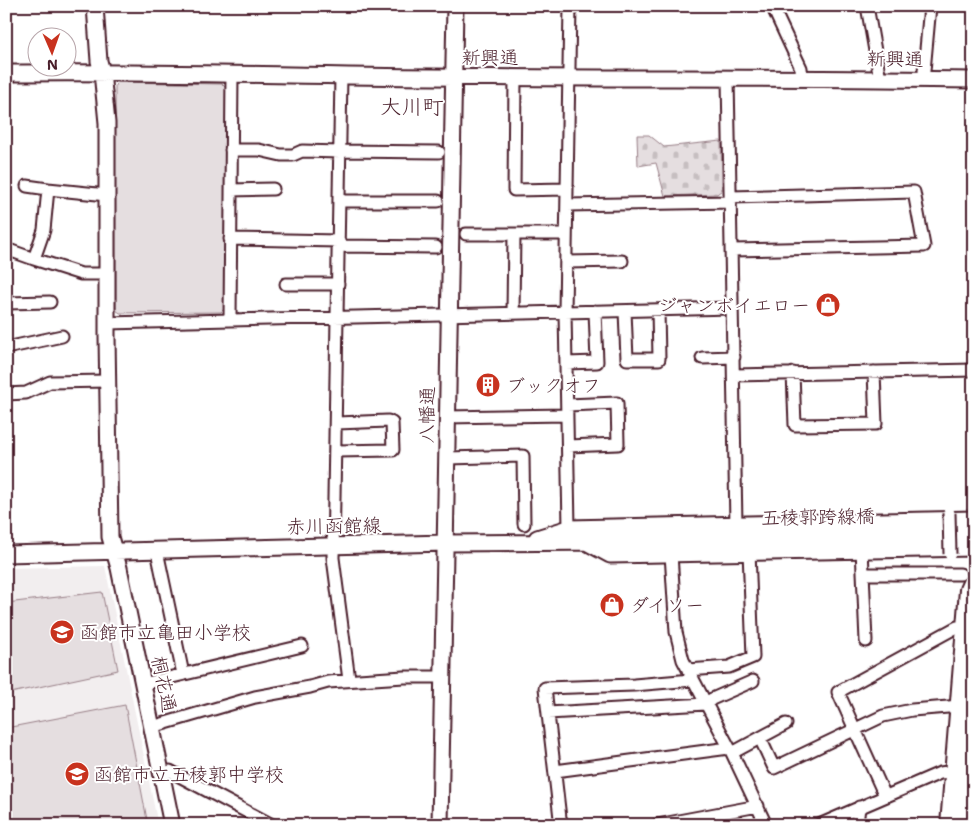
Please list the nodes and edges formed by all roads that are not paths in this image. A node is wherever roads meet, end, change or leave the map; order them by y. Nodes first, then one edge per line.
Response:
1 (95, 6) edge
2 (455, 6) edge
3 (570, 6) edge
4 (772, 6) edge
5 (866, 6) edge
6 (930, 6) edge
7 (924, 71) dead end
8 (102, 72) junction
9 (6, 73) edge
10 (232, 73) junction
11 (341, 76) junction
12 (454, 77) junction
13 (515, 77) junction
14 (569, 78) junction
15 (728, 78) junction
16 (802, 78) junction
17 (880, 79) junction
18 (974, 80) edge
19 (232, 150) junction
20 (340, 152) junction
21 (438, 152) dead end
22 (26, 186) dead end
23 (48, 189) junction
24 (273, 189) dead end
25 (567, 189) junction
26 (231, 190) junction
27 (107, 195) junction
28 (731, 199) junction
29 (340, 201) junction
30 (438, 201) dead end
31 (567, 204) junction
32 (466, 234) dead end
33 (514, 234) junction
34 (566, 234) junction
35 (230, 239) junction
36 (339, 244) junction
37 (436, 247) dead end
38 (6, 249) edge
39 (732, 250) junction
40 (34, 259) junction
41 (622, 261) dead end
42 (566, 262) junction
43 (107, 274) junction
44 (286, 284) dead end
45 (338, 284) junction
46 (50, 302) dead end
47 (6, 304) edge
48 (732, 308) junction
49 (625, 310) junction
50 (658, 310) junction
51 (595, 311) junction
52 (565, 312) junction
53 (513, 313) junction
54 (450, 315) junction
55 (338, 317) junction
56 (230, 319) junction
57 (107, 323) junction
58 (62, 336) dead end
59 (6, 348) edge
60 (734, 357) junction
61 (702, 358) dead end
62 (566, 363) junction
63 (974, 370) edge
64 (874, 372) junction
65 (793, 374) junction
66 (734, 375) junction
67 (108, 381) junction
68 (6, 394) edge
69 (567, 410) junction
70 (448, 417) junction
71 (337, 423) junction
72 (568, 446) junction
73 (336, 451) junction
74 (446, 458) junction
75 (949, 513) dead end
76 (974, 519) edge
77 (524, 524) dead end
78 (736, 525) junction
79 (569, 528) junction
80 (974, 534) edge
81 (663, 540) joint
82 (586, 542) junction
83 (446, 543) junction
84 (522, 543) junction
85 (334, 546) junction
86 (974, 548) edge
87 (862, 549) junction
88 (157, 551) junction
89 (749, 551) junction
90 (114, 552) junction
91 (6, 554) edge
92 (671, 554) junction
93 (950, 554) dead end
94 (863, 574) junction
95 (967, 577) edge
96 (956, 627) dead end
97 (866, 641) dead end
98 (302, 646) dead end
99 (183, 674) junction
100 (690, 675) junction
101 (444, 677) junction
102 (350, 680) junction
103 (753, 681) dead end
104 (143, 684) junction
105 (706, 704) junction
106 (960, 706) junction
107 (548, 713) junction
108 (786, 724) dead end
109 (152, 727) junction
110 (974, 728) edge
111 (854, 729) junction
112 (760, 738) junction
113 (730, 751) junction
114 (170, 771) dead end
115 (955, 771) junction
116 (555, 772) junction
117 (885, 796) junction
118 (758, 806) junction
119 (859, 808) junction
120 (662, 824) edge
121 (172, 825) edge
122 (272, 825) edge
123 (440, 825) edge
124 (563, 825) edge
125 (766, 825) edge
126 (819, 825) edge
127 (857, 825) edge
128 (950, 825) edge
129 (966, 825) edge

1 - 8 street, 桐花通
2 - 12 street, 八幡通
3 - 14 street
4 - 16 street
5 - 17 street
6 - 7 street
8 - 9 street, 新興通
8 - 10 street, 新興通
8 - 27 street, 桐花通
10 - 11 street, 新興通
10 - 19 street
11 - 12 street, 新興通
11 - 20 street
12 - 13 street, 新興通
12 - 54 street, 八幡通
13 - 14 street, 新興通
13 - 25 street
14 - 15 street, 新興通
14 - 25 street
15 - 16 street, 新興通
15 - 28 street
16 - 17 street, 新興通
17 - 18 street, 新興通
19 - 20 street
19 - 26 street
20 - 21 street
20 - 29 street
22 - 23 street
23 - 27 street
23 - 40 street
24 - 26 street
25 - 31 street
26 - 35 street
27 - 43 street, 桐花通
28 - 31 street
28 - 39 street
28 - 39 street
29 - 30 street
29 - 36 street
31 - 34 street
32 - 33 street
33 - 34 street
33 - 53 street
34 - 42 street
35 - 36 street
35 - 56 street
36 - 37 street
36 - 45 street
38 - 40 street
39 - 48 street
40 - 43 street
41 - 42 street
42 - 52 street
43 - 57 street, 桐花通
44 - 45 street
45 - 55 street
46 - 47 street
48 - 50 street
48 - 60 street
49 - 50 street
49 - 50 street
49 - 51 street
51 - 52 street
51 - 62 street
52 - 53 street
52 - 62 street
53 - 54 street
54 - 55 street
54 - 70 street, 八幡通
55 - 56 street
55 - 71 street
56 - 57 street
57 - 67 street, 桐花通
58 - 59 street
60 - 61 street
60 - 66 street
62 - 69 street
63 - 64 street
64 - 65 street
64 - 65 street
65 - 66 street
66 - 78 street
67 - 68 street
67 - 90 street, 桐花通
69 - 70 street
69 - 72 street
69 - 72 street
70 - 74 street, 八幡通
71 - 73 street
71 - 73 street
72 - 79 street
73 - 85 street
74 - 77 street
74 - 83 street, 八幡通
75 - 93 street, bridge
76 - 78 street
78 - 79 street
79 - 84 street
80 - 81 street, 五稜郭跨線橋
81 - 82 street, 赤川函館線
82 - 84 street, 赤川函館線
82 - 92 street
83 - 84 street, 赤川函館線
83 - 85 street, 赤川函館線
83 - 101 street, 八幡通
85 - 88 street, 赤川函館線
85 - 102 street
86 - 87 street
87 - 89 street
87 - 94 street
88 - 90 street, 赤川函館線
88 - 99 street
89 - 92 street
89 - 100 street
90 - 91 street, 赤川函館線
90 - 104 street, 桐花通
92 - 100 street
94 - 95 street
94 - 97 street
95 - 106 highway
96 - 111 street
98 - 99 street
99 - 104 street
100 - 105 street
100 - 107 street
101 - 102 street
101 - 123 street, 八幡通
102 - 109 street
103 - 105 street
104 - 109 street, 桐花通
105 - 107 street
105 - 113 street
106 - 111 street
106 - 115 highway
107 - 116 street
108 - 112 street
109 - 121 street, 桐花通
110 - 129 highway
111 - 112 street
111 - 117 street
112 - 113 street
113 - 116 street
113 - 118 street
114 - 122 street
115 - 117 street
115 - 128 highway
116 - 124 street
117 - 119 street
118 - 120 street
118 - 125 street
119 - 126 street
119 - 127 street

